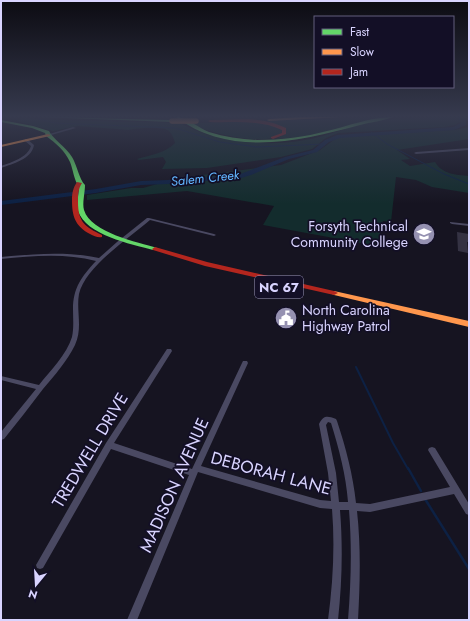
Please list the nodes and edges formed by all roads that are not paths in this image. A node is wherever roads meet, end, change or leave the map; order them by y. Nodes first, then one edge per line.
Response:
1 (33, 146) edge
2 (61, 146) edge
3 (469, 149) edge
4 (416, 153) dead end
5 (1, 167) edge
6 (452, 222) dead end
7 (469, 225) edge
8 (214, 235) dead end
9 (122, 242) junction
10 (1, 258) edge
11 (99, 260) junction
12 (375, 309) junction
13 (445, 319) junction
14 (469, 324) edge
15 (469, 331) edge
16 (169, 351) dead end
17 (245, 363) dead end
18 (1, 378) edge
19 (40, 388) junction
20 (1, 437) edge
21 (108, 445) junction
22 (432, 450) dead end
23 (195, 470) junction
24 (456, 490) junction
25 (337, 505) junction
26 (353, 506) junction
27 (469, 511) edge
28 (40, 565) dead end
29 (132, 620) edge
30 (333, 620) edge
31 (353, 620) edge

1 - 5 street
2 - 9 main road, NC 67
3 - 4 street
6 - 7 street
8 - 9 street
9 - 11 street
9 - 12 main road, NC 67
9 - 13 main road, NC 67
10 - 11 street
11 - 19 street
12 - 13 main road
12 - 15 main road, NC 67
13 - 14 main road, NC 67
16 - 21 street, TREDWELL DRIVE
17 - 23 street, MADISON AVENUE
18 - 19 street
19 - 20 street
21 - 23 street, DEBORAH LANE
21 - 28 street, TREDWELL DRIVE
22 - 24 street
23 - 25 street, DEBORAH LANE
23 - 29 street, MADISON AVENUE
24 - 26 street, DEBORAH LANE
24 - 27 street
25 - 26 street, DEBORAH LANE
25 - 26 street
25 - 30 street
26 - 31 street

